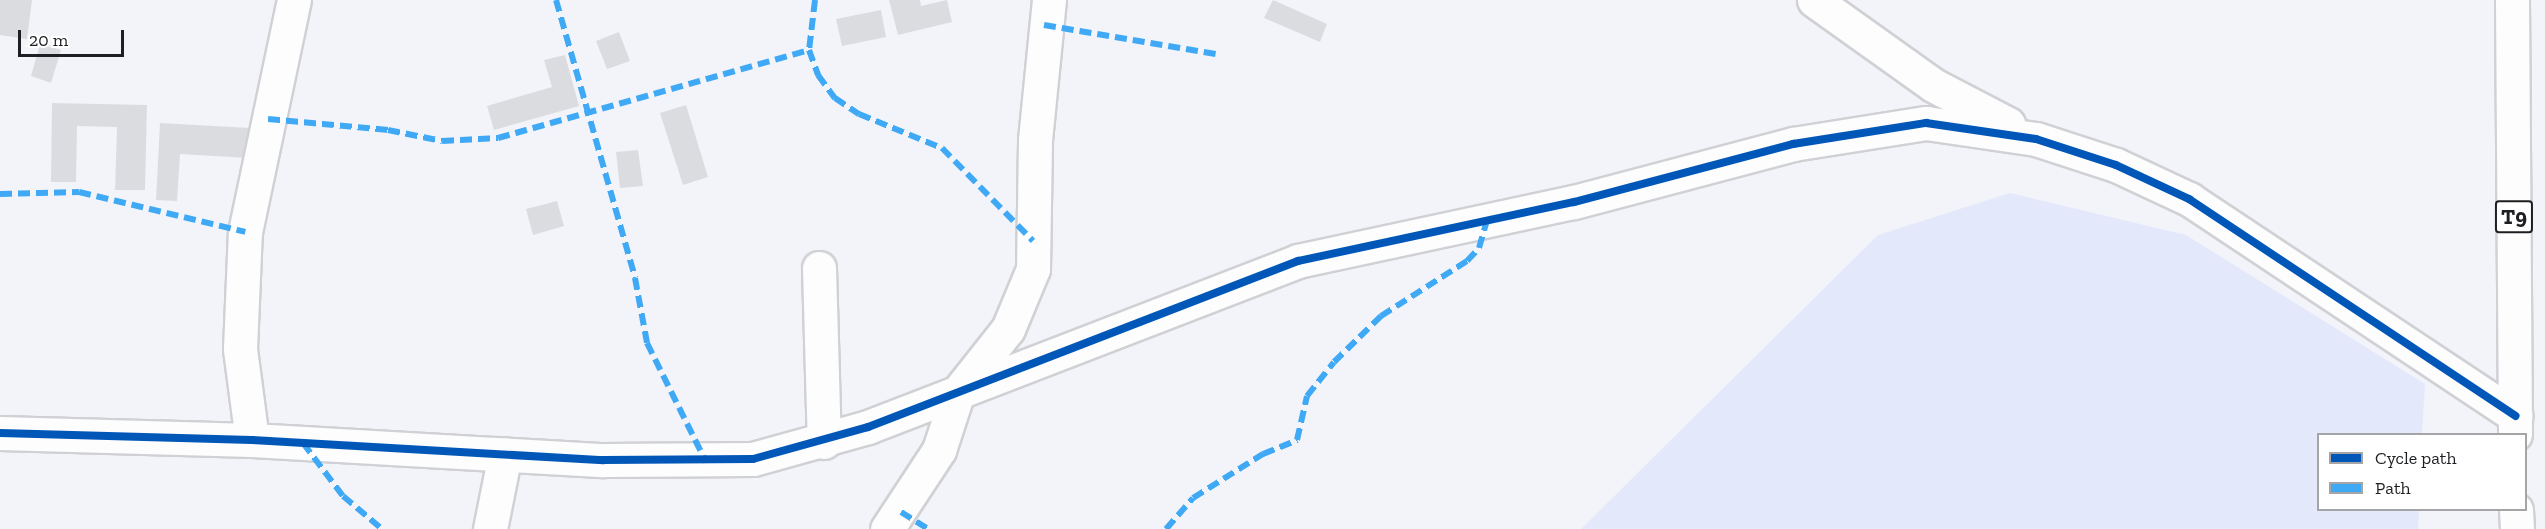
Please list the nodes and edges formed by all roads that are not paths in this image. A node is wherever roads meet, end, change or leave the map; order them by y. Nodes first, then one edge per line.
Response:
1 (294, 0) edge
2 (1049, 0) edge
3 (1814, 0) edge
4 (2512, 0) edge
5 (2036, 139) junction
6 (819, 268) dead end
7 (958, 392) junction
8 (2515, 426) edge
9 (0, 433) edge
10 (252, 440) junction
11 (824, 442) junction
12 (505, 454) junction
13 (2516, 511) edge
14 (490, 529) edge
15 (887, 529) edge
16 (2517, 529) edge

1 - 10 main road
2 - 7 main road
3 - 5 main road
4 - 8 main road, T9
5 - 7 main road
5 - 8 main road
6 - 11 main road
7 - 11 main road
7 - 15 main road
9 - 10 main road
10 - 12 main road
11 - 12 main road
12 - 14 main road
13 - 16 main road

